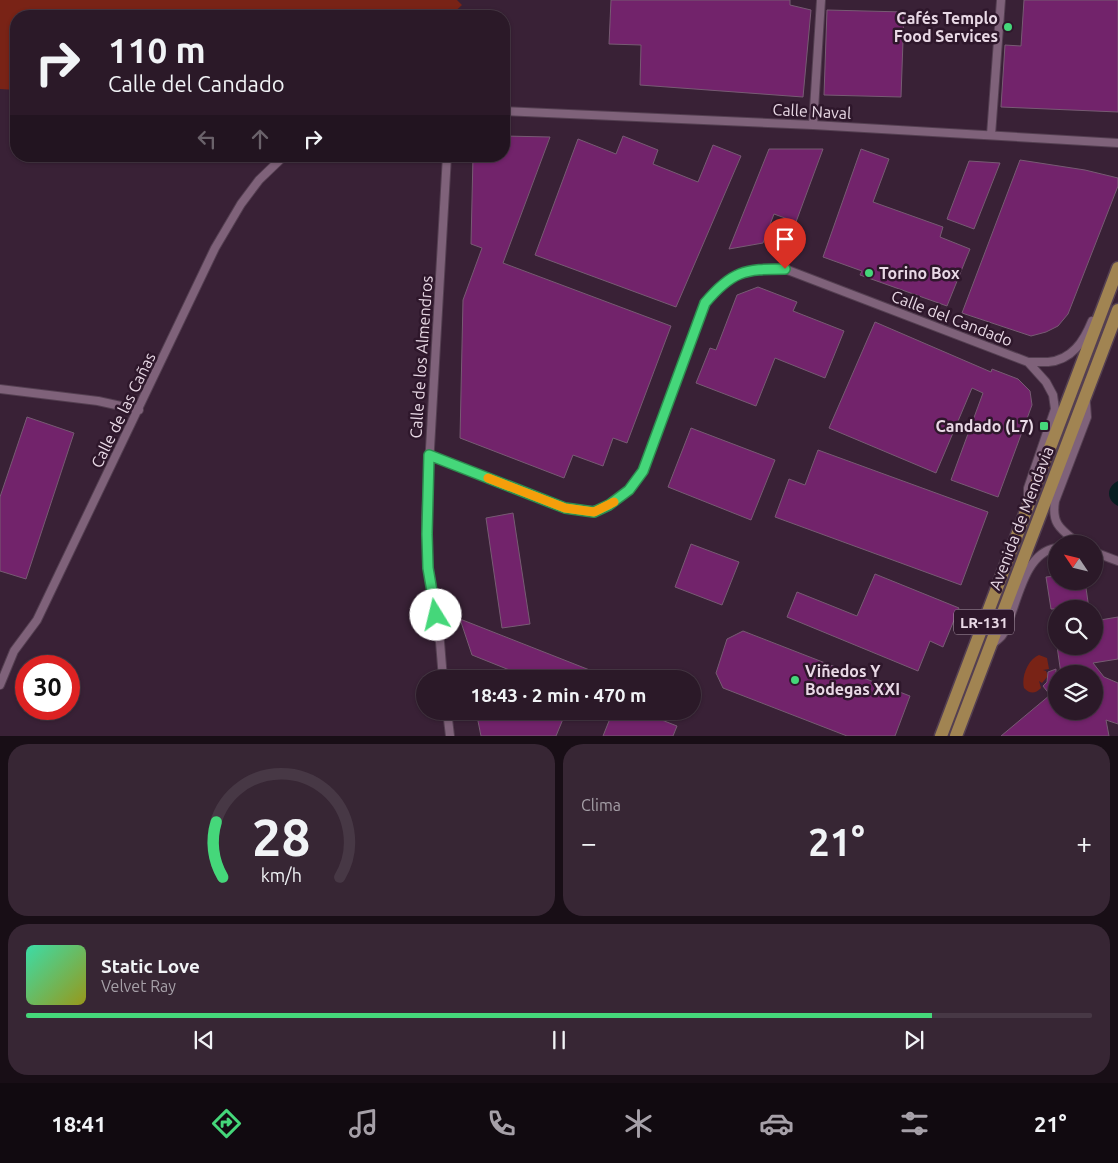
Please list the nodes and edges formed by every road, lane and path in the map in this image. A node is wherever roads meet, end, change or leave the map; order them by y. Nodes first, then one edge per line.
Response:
1 (822, 0) edge
2 (1001, 0) edge
3 (510, 110) edge
4 (813, 125) junction
5 (990, 135) junction
6 (1118, 143) edge
7 (278, 162) edge
8 (447, 162) edge
9 (1118, 266) edge
10 (1118, 310) edge
11 (1028, 362) junction
12 (0, 389) edge
13 (1085, 396) junction
14 (139, 410) junction
15 (429, 455) junction
16 (1027, 508) junction
17 (1066, 535) edge
18 (1048, 550) edge
19 (1103, 555) edge
20 (1118, 561) edge
21 (991, 646) junction
22 (443, 670) edge
23 (0, 685) edge
24 (448, 720) edge
25 (450, 736) edge
26 (941, 736) edge
27 (956, 736) edge

1 - 4 street
2 - 5 street
3 - 4 street, Calle Naval
4 - 5 street, Calle Naval
5 - 6 street, Calle Naval
7 - 14 street, Calle de las Cañas
8 - 15 street, Calle de los Almendros
9 - 11 street, Calle del Candado
9 - 16 main road, Avenida de Mendavia / LR-131
10 - 13 main road, Avenida de Mendavia / LR-131
11 - 15 street, Calle del Candado
11 - 16 street, Avenida de Mendavia
12 - 14 street
13 - 17 street, Avenida de Mendavia
13 - 21 main road, Avenida de Mendavia / LR-131
14 - 23 street, Calle de las Cañas
15 - 22 street, Calle de los Almendros
16 - 26 main road, Avenida de Mendavia / LR-131
18 - 21 street
19 - 20 street
21 - 27 main road, Avenida de Mendavia / LR-131
24 - 25 street

